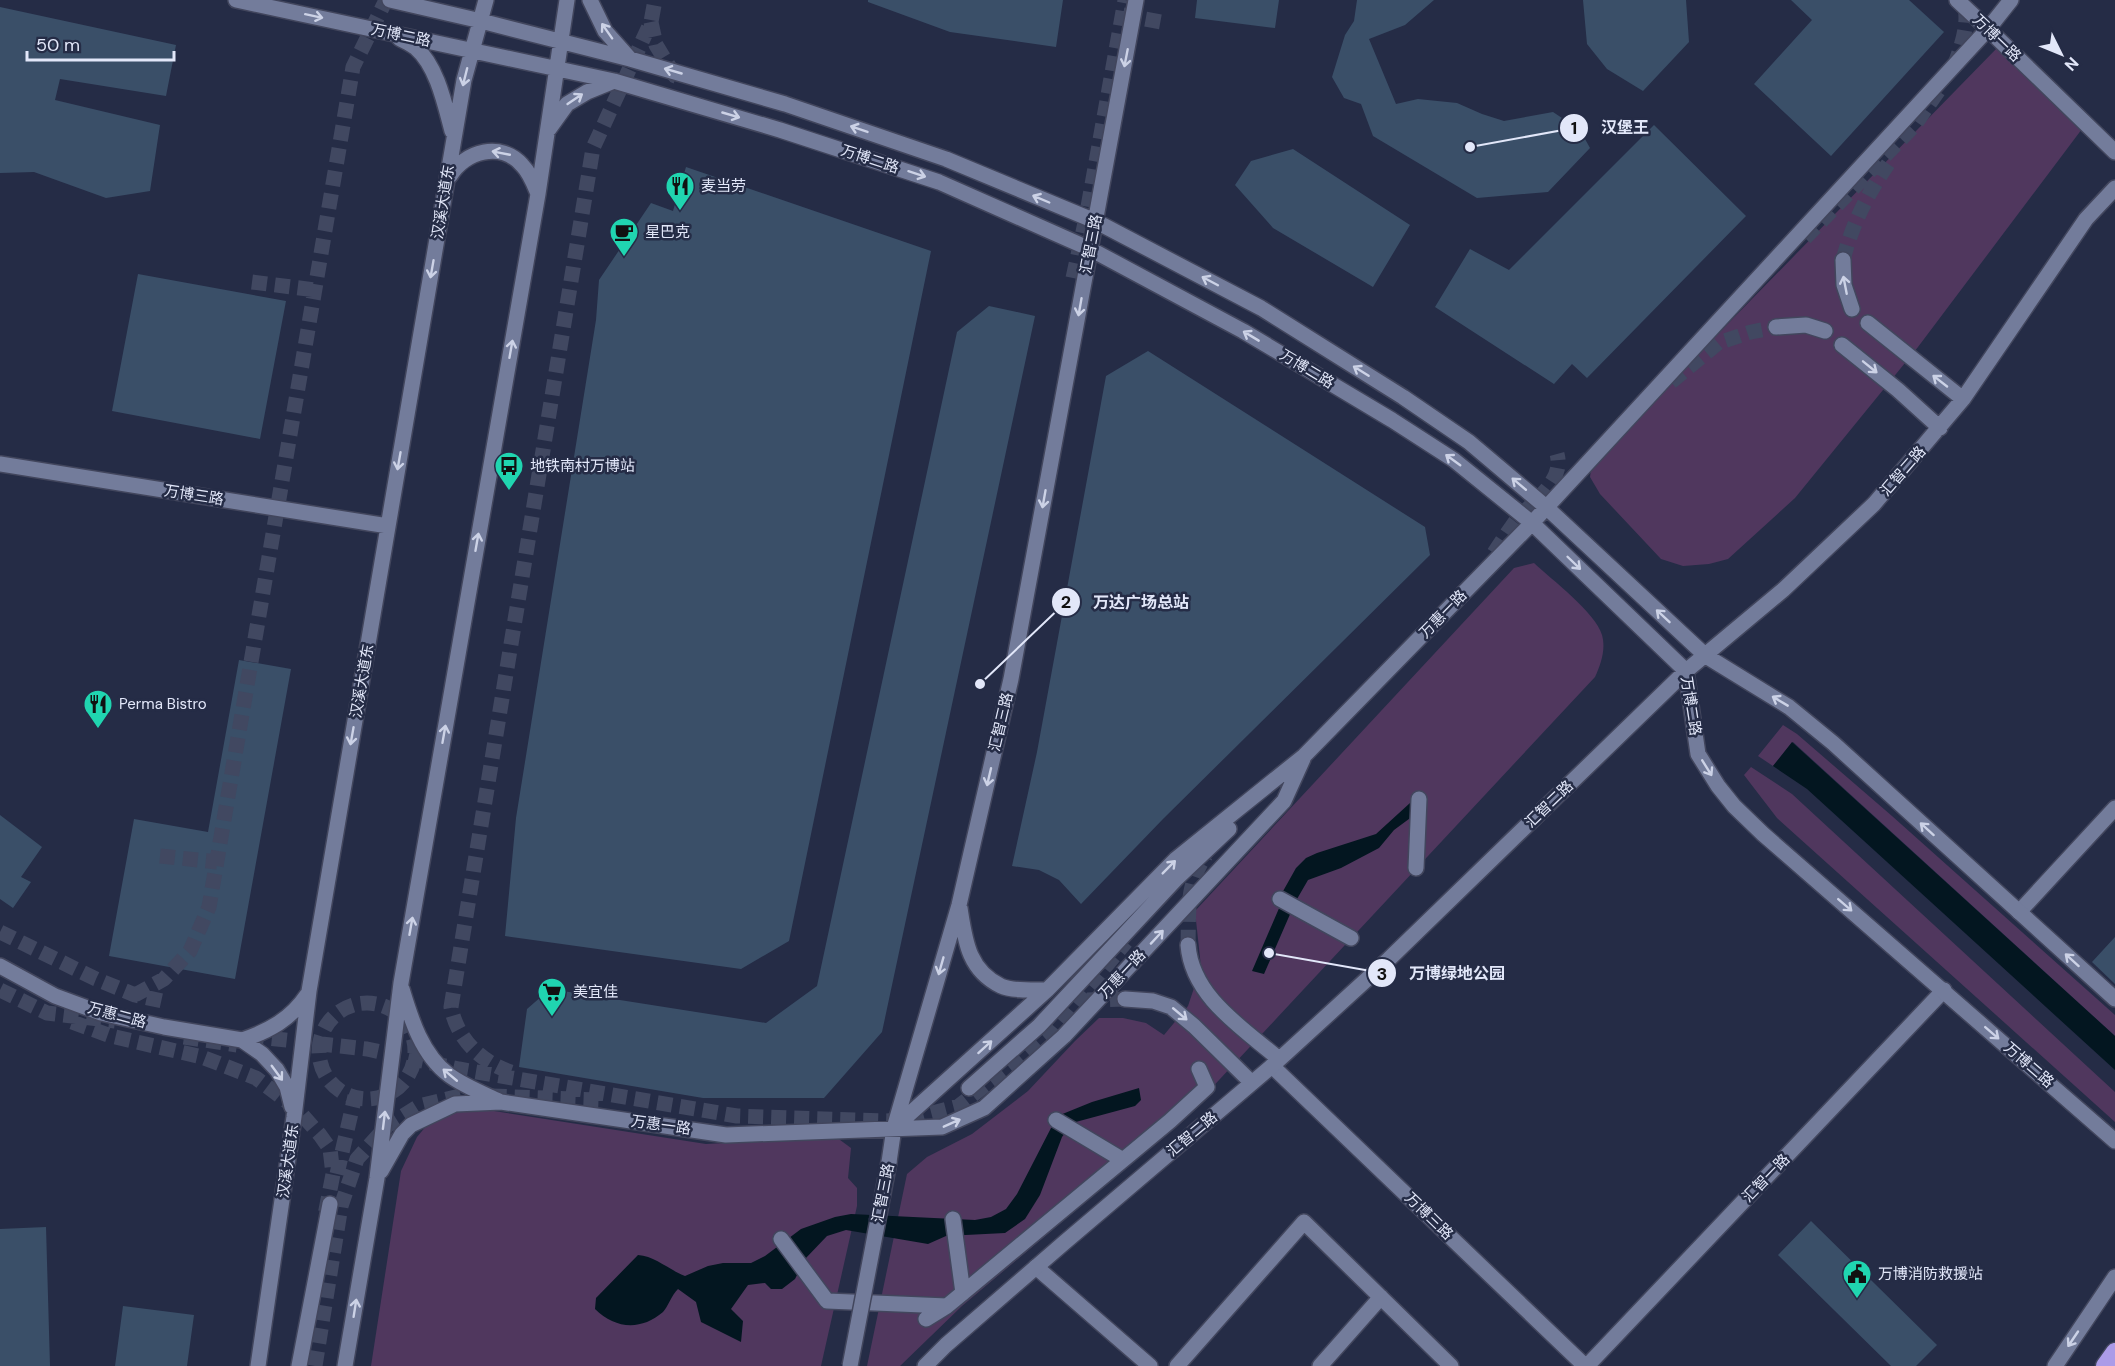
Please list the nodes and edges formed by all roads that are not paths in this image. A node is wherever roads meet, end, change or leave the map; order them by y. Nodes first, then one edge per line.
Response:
1 (236, 0) edge
2 (396, 0) edge
3 (486, 0) edge
4 (567, 0) edge
5 (590, 0) edge
6 (1136, 0) edge
7 (1957, 0) edge
8 (2012, 0) edge
9 (481, 21) junction
10 (1988, 29) junction
11 (389, 32) junction
12 (561, 41) junction
13 (472, 50) junction
14 (630, 58) junction
15 (557, 68) junction
16 (614, 81) junction
17 (547, 131) junction
18 (454, 138) junction
19 (2115, 152) edge
20 (448, 179) junction
21 (2115, 188) edge
22 (538, 194) junction
23 (1095, 221) junction
24 (1090, 249) junction
25 (1843, 260) tunnel mouth
26 (1852, 309) dead end
27 (1869, 322) dead end
28 (1776, 327) tunnel mouth
29 (1825, 331) dead end
30 (1842, 345) dead end
31 (1963, 399) junction
32 (1940, 428) junction
33 (0, 464) edge
34 (1546, 507) junction
35 (1532, 523) junction
36 (388, 526) junction
37 (1706, 656) junction
38 (1686, 671) junction
39 (1304, 756) junction
40 (1419, 799) dead end
41 (2115, 808) edge
42 (1416, 868) dead end
43 (1280, 899) dead end
44 (959, 905) junction
45 (2019, 912) junction
46 (1351, 938) dead end
47 (1188, 945) tunnel mouth
48 (0, 966) edge
49 (401, 983) junction
50 (1047, 990) junction
51 (1944, 990) junction
52 (309, 992) junction
53 (1125, 999) tunnel mouth
54 (2115, 999) edge
55 (242, 1040) junction
56 (1275, 1063) junction
57 (1199, 1069) dead end
58 (1252, 1083) junction
59 (969, 1088) dead end
60 (501, 1102) junction
61 (294, 1117) junction
62 (1063, 1124) dead end
63 (894, 1128) junction
64 (2110, 1137) edge
65 (2115, 1148) edge
66 (1123, 1160) junction
67 (376, 1179) junction
68 (330, 1204) tunnel mouth
69 (953, 1219) dead end
70 (781, 1239) dead end
71 (1036, 1267) junction
72 (2115, 1277) edge
73 (963, 1293) junction
74 (1381, 1297) junction
75 (2115, 1300) edge
76 (947, 1306) junction
77 (2091, 1313) junction
78 (926, 1319) dead end
79 (2115, 1352) edge
80 (1444, 1364) edge
81 (258, 1366) edge
82 (299, 1366) edge
83 (345, 1366) edge
84 (850, 1366) edge
85 (925, 1366) edge
86 (1150, 1366) edge
87 (1177, 1366) edge
88 (1320, 1366) edge
89 (1586, 1366) edge
90 (2055, 1366) edge
91 (2105, 1366) edge

1 -> 11 street, 万博二路
2 - 9 street, 万博二路
3 - 9 street, 汉溪大道东
4 - 12 street
14 -> 5 street
6 -> 23 street, 汇智三路
7 - 10 street, 万博一路
8 - 10 street, 万惠一路
9 - 12 street, 万博二路
9 - 13 street, 汉溪大道东
10 - 19 street, 万博一路
10 - 34 street, 万惠一路
11 - 13 street, 万博二路
11 - 18 street
12 - 14 street, 万博二路
12 - 15 street
13 - 15 street, 万博二路
13 -> 18 street, 汉溪大道东
23 -> 14 street, 万博二路
15 - 16 street, 万博二路
15 - 17 street
17 -> 16 street
16 -> 24 street, 万博二路
17 - 22 street
18 - 20 street, 汉溪大道东
22 -> 20 street
20 -> 36 street, 汉溪大道东
21 - 31 street, 汇智二路
49 -> 22 street
23 - 24 street, 汇智三路
34 -> 23 street, 万博二路
35 -> 24 street, 万博二路
24 -> 44 street, 汇智三路
26 -> 25 street
31 -> 27 street
28 - 29 street
30 -> 32 street
31 - 32 street, 汇智二路
32 - 37 street, 汇智二路
33 - 36 street, 万博三路
34 - 35 street, 万惠一路
37 -> 34 street, 万博二路
35 -> 38 street, 万博二路
35 - 39 street, 万惠一路
36 -> 52 street, 汉溪大道东
37 - 38 street, 汇智二路
45 -> 37 street, 万博二路
38 -> 51 street, 万博二路
38 - 56 street, 汇智二路
50 -> 39 street, 万惠一路
39 - 59 street
63 -> 39 street, 万惠一路
40 - 42 street
41 - 45 street
43 - 46 street
44 - 50 street
44 -> 63 street, 汇智三路
54 -> 45 street, 万博二路
47 - 56 street, 万博三路
48 - 55 street, 万惠二路
60 -> 49 street
67 -> 49 street
63 -> 50 street, 万惠一路
51 -> 64 street, 万博二路
51 - 89 street, 汇智一路
52 - 55 street
52 - 61 street, 汉溪大道东
53 -> 58 street
55 -> 61 street
56 - 58 street, 汇智二路
56 - 89 street, 万博三路
57 - 66 street
58 - 71 street, 汇智二路
60 - 63 street, 万惠一路
60 - 67 street
61 - 81 street, 汉溪大道东
62 - 66 street
63 - 84 street, 汇智三路, bridge
64 - 65 street, 万博二路
66 - 73 street
83 -> 67 street
68 - 82 street
69 - 73 street
70 - 76 street
71 - 85 street, 汇智二路
71 - 86 street
72 - 77 street
73 - 76 street
74 - 80 street
74 - 87 street
74 - 88 street
75 - 77 street
76 - 78 street
77 -> 90 street
79 - 91 highway

